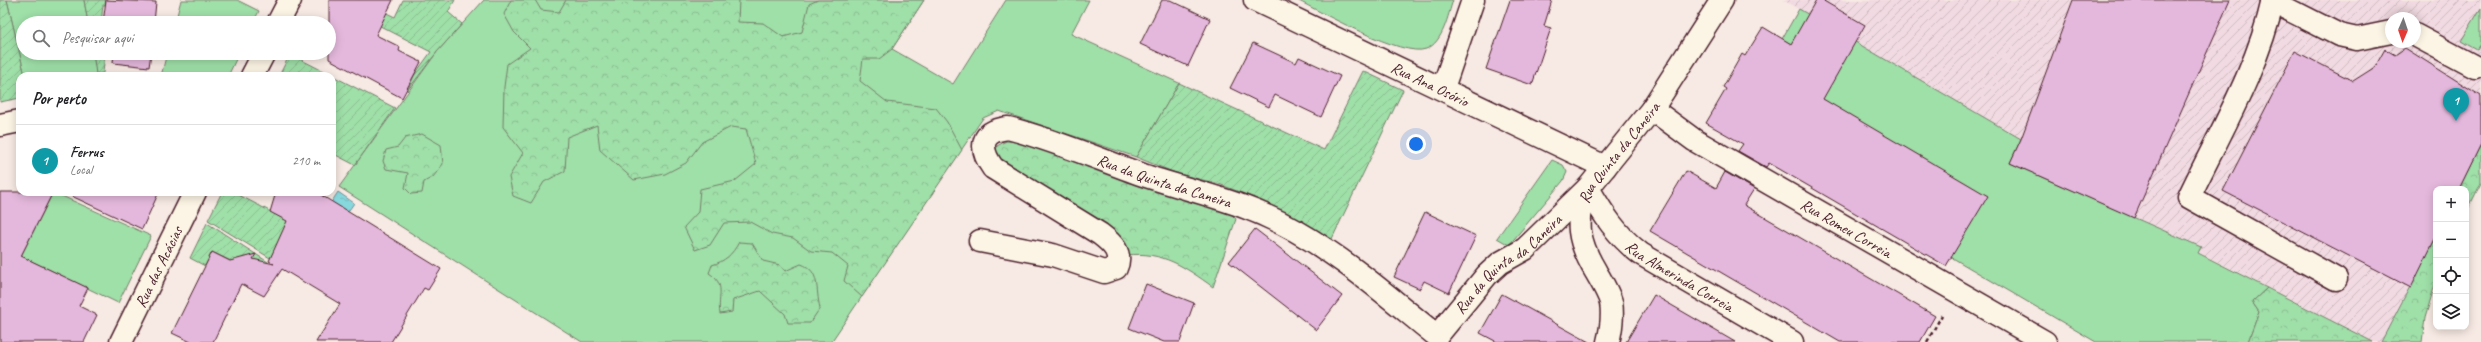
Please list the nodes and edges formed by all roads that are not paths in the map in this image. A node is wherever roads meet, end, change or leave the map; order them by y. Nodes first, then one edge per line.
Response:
1 (290, 0) edge
2 (1255, 0) edge
3 (1474, 0) edge
4 (1722, 0) edge
5 (2272, 1) edge
6 (282, 16) edge
7 (2385, 33) edge
8 (2421, 38) edge
9 (260, 60) edge
10 (2475, 67) dead end
11 (254, 72) edge
12 (1443, 88) junction
13 (1652, 109) junction
14 (16, 122) edge
15 (0, 125) edge
16 (1605, 167) junction
17 (1588, 188) junction
18 (193, 196) edge
19 (980, 240) dead end
20 (2336, 278) dead end
21 (122, 342) edge
22 (1608, 342) edge
23 (1792, 342) edge
24 (2045, 342) edge

1 - 6 street
2 - 12 street, Rua Ana Osório
3 - 12 street
4 - 13 street, Rua Quinta da Caneira
5 - 7 street
5 - 20 street
8 - 10 street
9 - 11 street
12 - 16 street, Rua Ana Osório
13 - 16 street, Rua Quinta da Caneira
13 - 24 street, Rua Romeu Correia
14 - 15 street
16 - 17 street, Rua Quinta da Caneira
17 - 19 street, Rua da Quinta da Caneira
17 - 22 street, Rua Quinta da Caneira
17 - 23 street, Rua Almerinda Correia
18 - 21 street, Rua das Acácias

